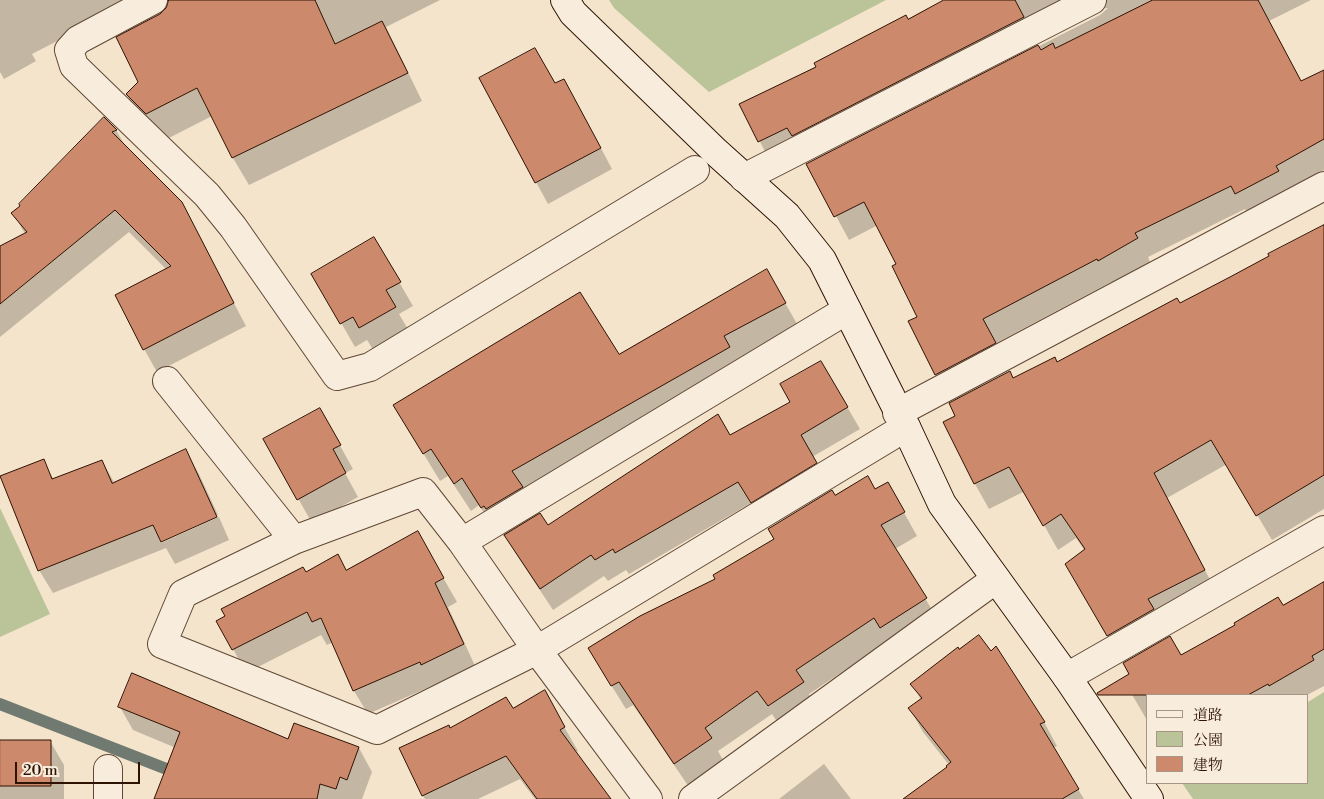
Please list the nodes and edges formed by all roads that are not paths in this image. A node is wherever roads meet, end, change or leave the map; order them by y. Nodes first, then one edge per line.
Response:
1 (154, 0) edge
2 (565, 0) edge
3 (1092, 0) edge
4 (695, 170) dead end
5 (744, 178) junction
6 (1324, 186) edge
7 (847, 310) junction
8 (167, 381) dead end
9 (902, 420) junction
10 (1324, 530) edge
11 (294, 540) junction
12 (462, 542) junction
13 (996, 579) junction
14 (537, 650) junction
15 (1067, 677) junction
16 (108, 769) dead end
17 (108, 799) edge
18 (648, 799) edge
19 (693, 799) edge
20 (1149, 799) edge

1 - 4 street
2 - 5 street
3 - 5 street
5 - 7 street
6 - 9 street
7 - 9 street
7 - 12 street
8 - 11 street
9 - 13 street
9 - 14 street
10 - 15 street
11 - 12 street
11 - 14 street
12 - 14 street
13 - 15 street
13 - 19 street
14 - 18 street
15 - 20 street
16 - 17 street

